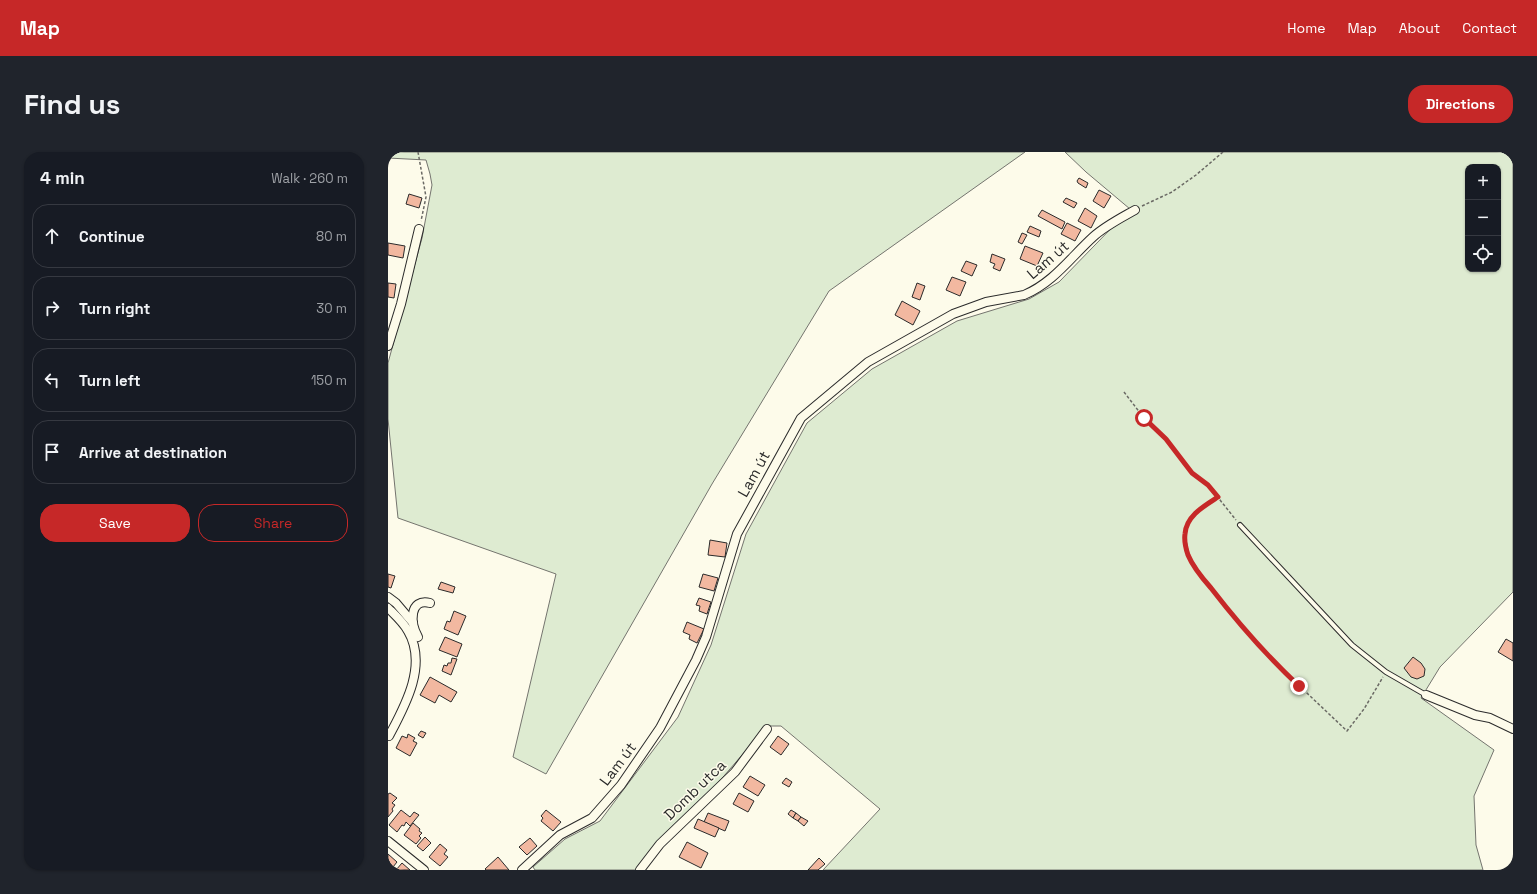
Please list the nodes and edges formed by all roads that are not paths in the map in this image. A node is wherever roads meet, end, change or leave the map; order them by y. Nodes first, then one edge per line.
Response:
1 (1135, 210) road end
2 (419, 229) road end
3 (388, 346) edge
4 (1240, 525) road end
5 (388, 597) edge
6 (430, 603) dead end
7 (388, 608) edge
8 (413, 623) junction
9 (418, 637) dead end
10 (1426, 695) joint
11 (767, 729) dead end
12 (1513, 729) edge
13 (389, 736) dead end
14 (388, 841) edge
15 (424, 870) edge
16 (522, 870) edge
17 (640, 870) edge

1 - 16 street, Lam út
2 - 3 street
4 - 10 lane
5 - 8 street
6 - 8 street
7 - 13 street
8 - 9 street
10 - 12 street
11 - 17 street, Domb utca
14 - 15 street

